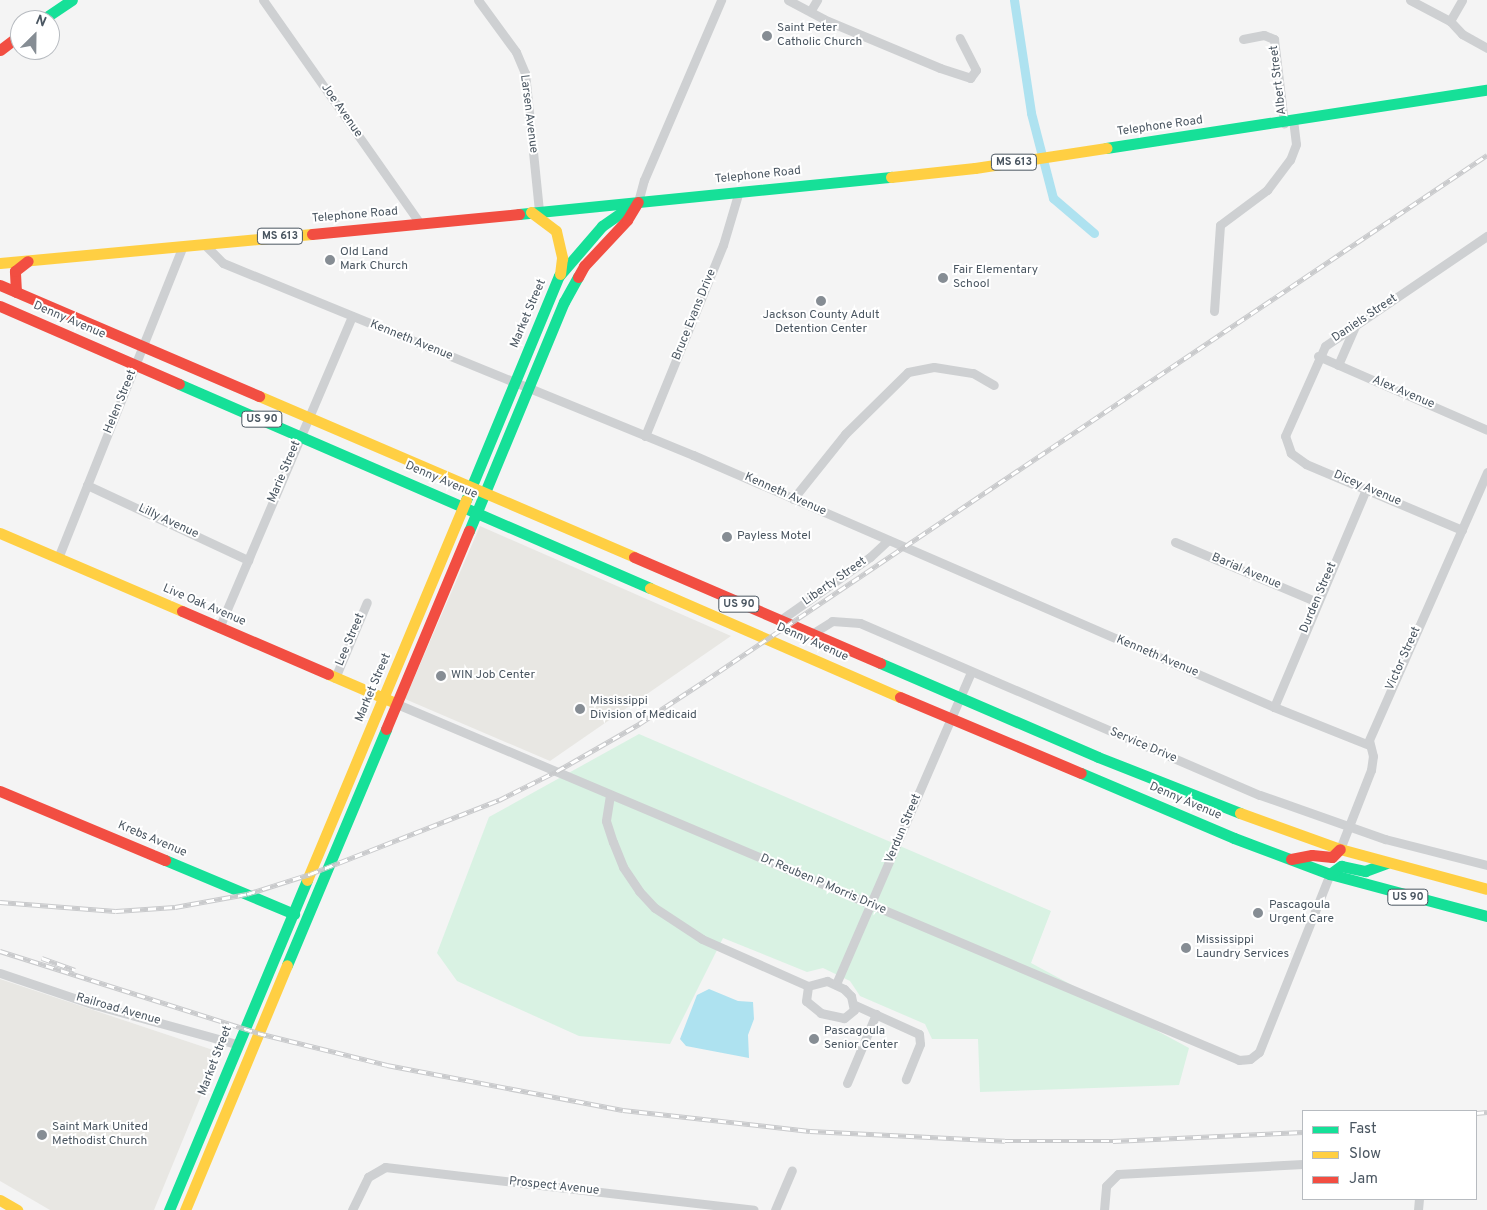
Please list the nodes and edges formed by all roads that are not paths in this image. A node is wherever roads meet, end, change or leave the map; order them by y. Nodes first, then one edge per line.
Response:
1 (72, 0) edge
2 (263, 0) edge
3 (478, 0) edge
4 (721, 0) edge
5 (788, 0) edge
6 (817, 0) edge
7 (1410, 0) edge
8 (1462, 0) edge
9 (57, 10) edge
10 (810, 10) junction
11 (1450, 21) junction
12 (960, 38) dead end
13 (1243, 39) dead end
14 (1487, 48) edge
15 (1487, 90) edge
16 (1288, 122) junction
17 (739, 191) junction
18 (638, 202) junction
19 (535, 212) junction
20 (419, 222) junction
21 (1487, 236) edge
22 (204, 244) junction
23 (184, 246) junction
24 (29, 260) junction
25 (0, 263) edge
26 (559, 276) junction
27 (0, 285) edge
28 (16, 292) junction
29 (0, 306) edge
30 (1214, 311) dead end
31 (352, 316) junction
32 (1355, 326) junction
33 (143, 346) junction
34 (1318, 356) junction
35 (136, 365) junction
36 (1338, 365) junction
37 (514, 384) junction
38 (994, 385) dead end
39 (526, 389) junction
40 (309, 418) junction
41 (1487, 430) edge
42 (301, 436) junction
43 (645, 436) junction
44 (1285, 436) joint
45 (1487, 472) edge
46 (87, 485) junction
47 (472, 488) junction
48 (1366, 489) junction
49 (484, 493) junction
50 (793, 499) junction
51 (464, 506) junction
52 (476, 512) junction
53 (1462, 530) junction
54 (0, 533) edge
55 (888, 540) junction
56 (1175, 542) dead end
57 (58, 558) junction
58 (248, 560) junction
59 (367, 602) dead end
60 (1317, 602) junction
61 (779, 621) junction
62 (219, 628) junction
63 (810, 635) junction
64 (971, 672) junction
65 (335, 678) junction
66 (384, 698) junction
67 (959, 700) junction
68 (397, 704) junction
69 (1274, 707) junction
70 (951, 719) junction
71 (1369, 745) junction
72 (0, 791) edge
73 (610, 795) junction
74 (1349, 827) junction
75 (1340, 849) junction
76 (1290, 859) junction
77 (1387, 863) junction
78 (1487, 865) edge
79 (1330, 874) junction
80 (1487, 889) edge
81 (872, 905) junction
82 (294, 914) junction
83 (1487, 916) edge
84 (0, 973) edge
85 (836, 984) junction
86 (808, 986) junction
87 (855, 1005) junction
88 (876, 1014) junction
89 (237, 1044) junction
90 (906, 1078) dead end
91 (847, 1082) dead end
92 (1302, 1164) edge
93 (792, 1170) dead end
94 (0, 1200) edge
95 (18, 1210) edge
96 (170, 1210) edge
97 (185, 1210) edge
98 (352, 1210) edge
99 (754, 1210) edge
100 (775, 1210) edge
101 (1104, 1210) edge

1 - 9 main road
2 - 20 street, Joe Avenue
3 - 19 street, Larsen Avenue
4 - 18 street
5 - 10 street
6 - 10 street
7 - 11 street
8 - 11 street
10 - 12 street
11 - 14 street
13 - 16 street, Albert Street
15 - 16 main road, Telephone Road / MS 613
16 - 17 main road, Telephone Road / MS 613
16 - 30 street
17 - 18 main road, Telephone Road / MS 613
17 - 43 street, Bruce Evans Drive
18 - 19 main road, Telephone Road / MS 613
18 - 26 main road, Market Street
18 - 39 main road
19 - 20 main road, Telephone Road / MS 613
19 - 26 main road
20 - 22 main road, Telephone Road / MS 613
21 - 32 street, Daniels Street
22 - 23 main road, Telephone Road / MS 613
22 - 31 street, Kenneth Avenue
23 - 24 main road, Telephone Road / MS 613
23 - 33 street, Helen Street
24 - 25 main road, Telephone Road / MS 613
24 - 28 main road
26 - 37 main road, Market Street
27 - 28 main road, Denny Avenue / US 90
28 - 33 main road, Denny Avenue / US 90
29 - 35 main road, Denny Avenue / US 90
31 - 37 street, Kenneth Avenue
31 - 40 street, Marie Street
32 - 34 street, Daniels Street
32 - 36 street
33 - 35 street, Helen Street
33 - 40 main road, Denny Avenue / US 90
34 - 36 street, Alex Avenue
34 - 44 street, Daniels Street
35 - 42 main road, Denny Avenue / US 90
35 - 46 street, Helen Street
36 - 41 street, Alex Avenue
37 - 39 street, Kenneth Avenue
37 - 47 main road, Market Street
38 - 50 street
39 - 43 street, Kenneth Avenue
39 - 49 main road
40 - 42 street, Marie Street
40 - 47 main road, Denny Avenue / US 90
42 - 51 main road, Denny Avenue / US 90
42 - 58 street, Marie Street
43 - 50 street, Kenneth Avenue
44 - 48 street, Dicey Avenue
45 - 53 street, Victor Street
46 - 57 street, Helen Street
46 - 58 street, Lilly Avenue
47 - 49 main road, Denny Avenue / US 90
47 - 51 main road, Market Street
48 - 53 street, Dicey Avenue
48 - 60 street, Durden Street
49 - 52 main road
49 - 61 main road, Denny Avenue / US 90
50 - 55 street, Kenneth Avenue
51 - 52 main road, Denny Avenue / US 90
51 - 66 main road, Market Street
52 - 68 main road
52 - 70 main road, Denny Avenue / US 90
53 - 71 street, Victor Street
54 - 57 main road, Live Oak Avenue
55 - 61 street, Liberty Street
55 - 69 street, Kenneth Avenue
56 - 60 street, Barial Avenue
57 - 62 main road, Live Oak Avenue
58 - 62 street, Marie Street
59 - 65 street, Lee Street
60 - 69 street, Durden Street
61 - 63 main road, Denny Avenue / US 90
62 - 65 main road, Live Oak Avenue
63 - 64 street, Service Drive
63 - 67 main road, Denny Avenue / US 90
64 - 67 street, Verdun Street
64 - 74 street, Service Drive
65 - 66 main road, Live Oak Avenue
66 - 68 main road, Live Oak Avenue
66 - 82 main road, Market Street
67 - 70 street, Verdun Street
67 - 75 main road, Denny Avenue / US 90
68 - 73 street, Dr Reuben P Morris Drive
68 - 97 main road
69 - 71 street, Kenneth Avenue
70 - 76 main road, Denny Avenue / US 90
70 - 81 street, Verdun Street
71 - 74 street, Victor Street
72 - 82 main road, Krebs Avenue
73 - 81 street, Dr Reuben P Morris Drive
73 - 86 street
74 - 75 street, Victor Street
74 - 78 street, Service Drive
75 - 76 main road
75 - 77 main road, Denny Avenue / US 90
76 - 79 main road, Denny Avenue / US 90
77 - 79 main road
77 - 80 main road, Denny Avenue / US 90
79 - 81 street, Dr Reuben P Morris Drive
79 - 83 main road, Denny Avenue / US 90
81 - 85 street, Verdun Street
82 - 89 main road, Market Street
84 - 89 street, Railroad Avenue
85 - 86 street
85 - 87 street
86 - 87 street
87 - 88 street
88 - 90 street
88 - 91 street
89 - 96 main road, Market Street
92 - 101 street
93 - 100 street
94 - 95 main road
98 - 99 street, Prospect Avenue

